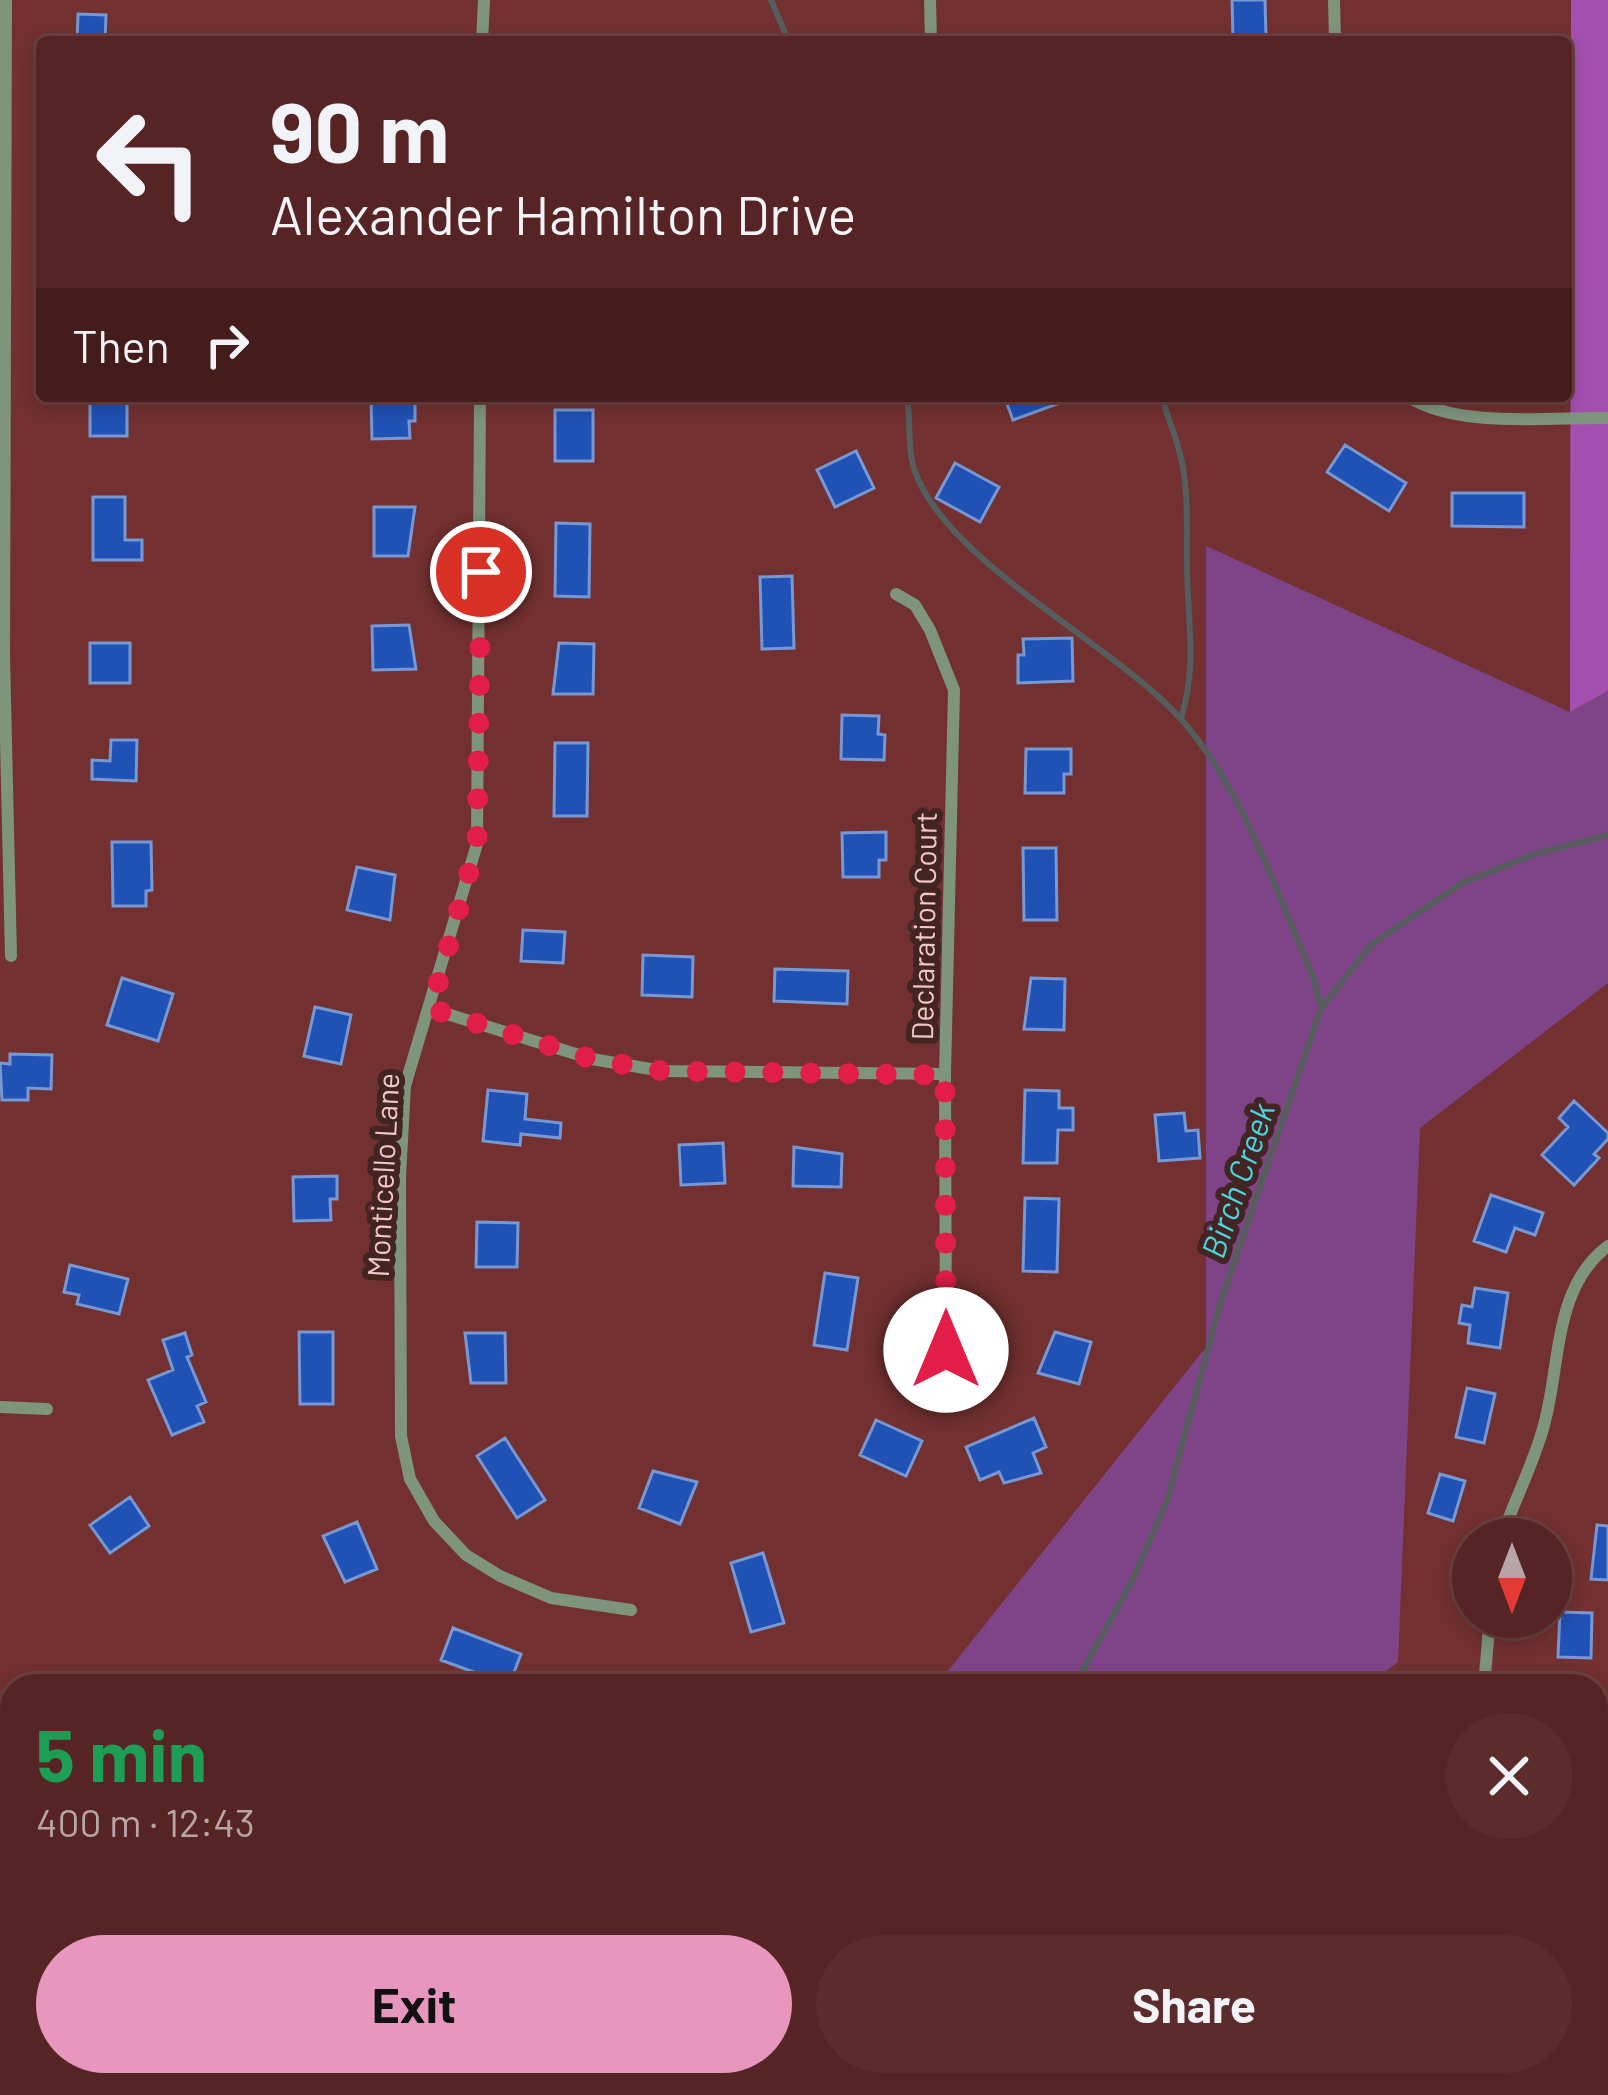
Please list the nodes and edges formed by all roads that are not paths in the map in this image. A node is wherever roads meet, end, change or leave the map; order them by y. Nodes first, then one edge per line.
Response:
1 (6, 0) edge
2 (484, 0) edge
3 (930, 0) edge
4 (1334, 0) edge
5 (482, 36) edge
6 (931, 36) edge
7 (1335, 36) edge
8 (480, 402) edge
9 (1416, 402) edge
10 (1608, 418) edge
11 (896, 594) dead end
12 (11, 956) dead end
13 (431, 1009) junction
14 (945, 1075) junction
15 (1608, 1246) edge
16 (946, 1350) dead end
17 (0, 1407) edge
18 (47, 1409) dead end
19 (1510, 1518) edge
20 (631, 1610) dead end
21 (1488, 1638) edge
22 (1485, 1674) edge

1 - 12 street
2 - 5 street
3 - 6 street
4 - 7 street
8 - 13 street, Monticello Lane
9 - 10 street
11 - 14 street, Declaration Court
13 - 14 street
13 - 20 street, Monticello Lane
14 - 16 street, Declaration Court
15 - 19 street
17 - 18 street
21 - 22 street

